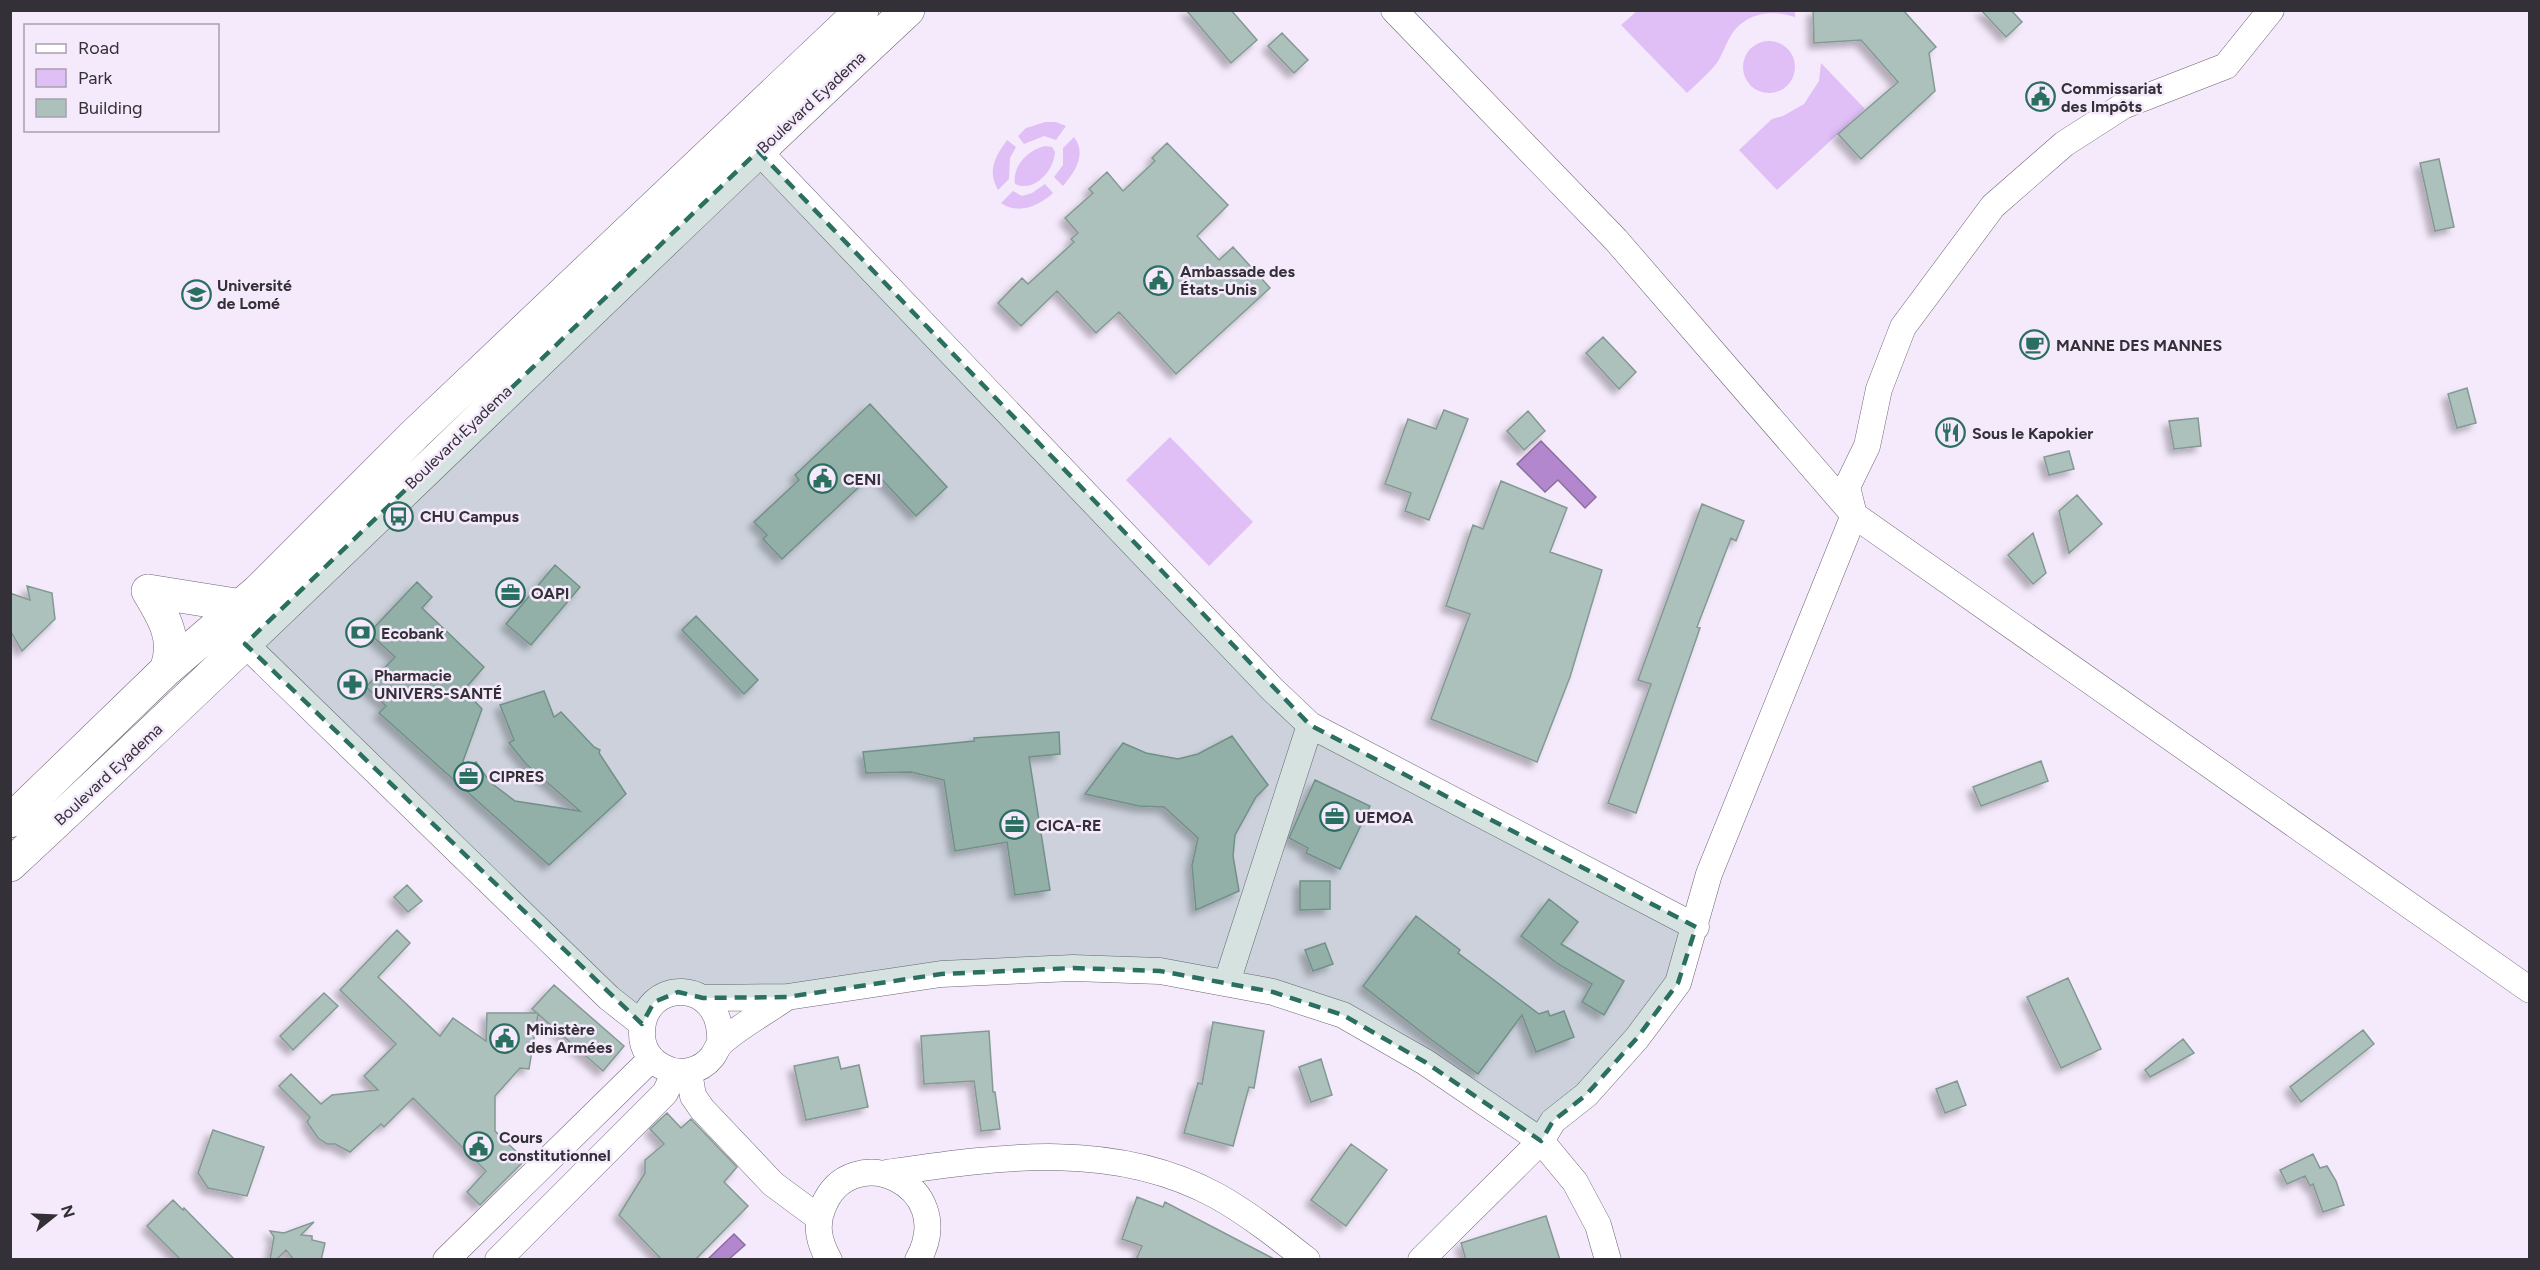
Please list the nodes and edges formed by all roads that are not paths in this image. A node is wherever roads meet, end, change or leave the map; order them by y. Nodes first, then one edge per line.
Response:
1 (861, 10) edge
2 (908, 10) edge
3 (1395, 10) edge
4 (2271, 10) edge
5 (748, 140) junction
6 (1854, 515) junction
7 (242, 606) junction
8 (216, 629) junction
9 (245, 644) junction
10 (166, 670) junction
11 (1310, 725) junction
12 (10, 821) edge
13 (10, 865) edge
14 (1696, 927) junction
15 (1227, 982) junction
16 (2529, 990) edge
17 (787, 997) junction
18 (703, 998) junction
19 (642, 1024) junction
20 (720, 1043) junction
21 (651, 1059) junction
22 (682, 1072) junction
23 (1541, 1141) junction
24 (886, 1173) junction
25 (819, 1218) junction
26 (446, 1260) edge
27 (498, 1260) edge
28 (829, 1260) edge
29 (918, 1260) edge
30 (1307, 1260) edge
31 (1421, 1260) edge
32 (1608, 1260) edge

1 - 5 highway, Boulevard Eyadema
2 - 5 highway, Boulevard Eyadema
3 - 6 street
4 - 6 street
5 - 7 highway, Boulevard Eyadema
5 - 9 highway, Boulevard Eyadema
5 - 11 street
6 - 14 street
6 - 16 street
7 - 8 highway, Boulevard Eyadema
7 - 10 highway
8 - 9 street
8 - 10 highway, Boulevard Eyadema
9 - 13 highway, Boulevard Eyadema
9 - 19 street
10 - 12 highway, Boulevard Eyadema
11 - 14 street
11 - 15 street
14 - 23 street
15 - 17 street
15 - 23 street
17 - 18 street
17 - 20 street
18 - 19 street
18 - 20 street
19 - 21 street
20 - 22 street
21 - 22 street
21 - 26 street
22 - 25 street
22 - 27 street
23 - 31 street
23 - 32 street
24 - 25 street
24 - 29 street
24 - 30 street
25 - 28 street

